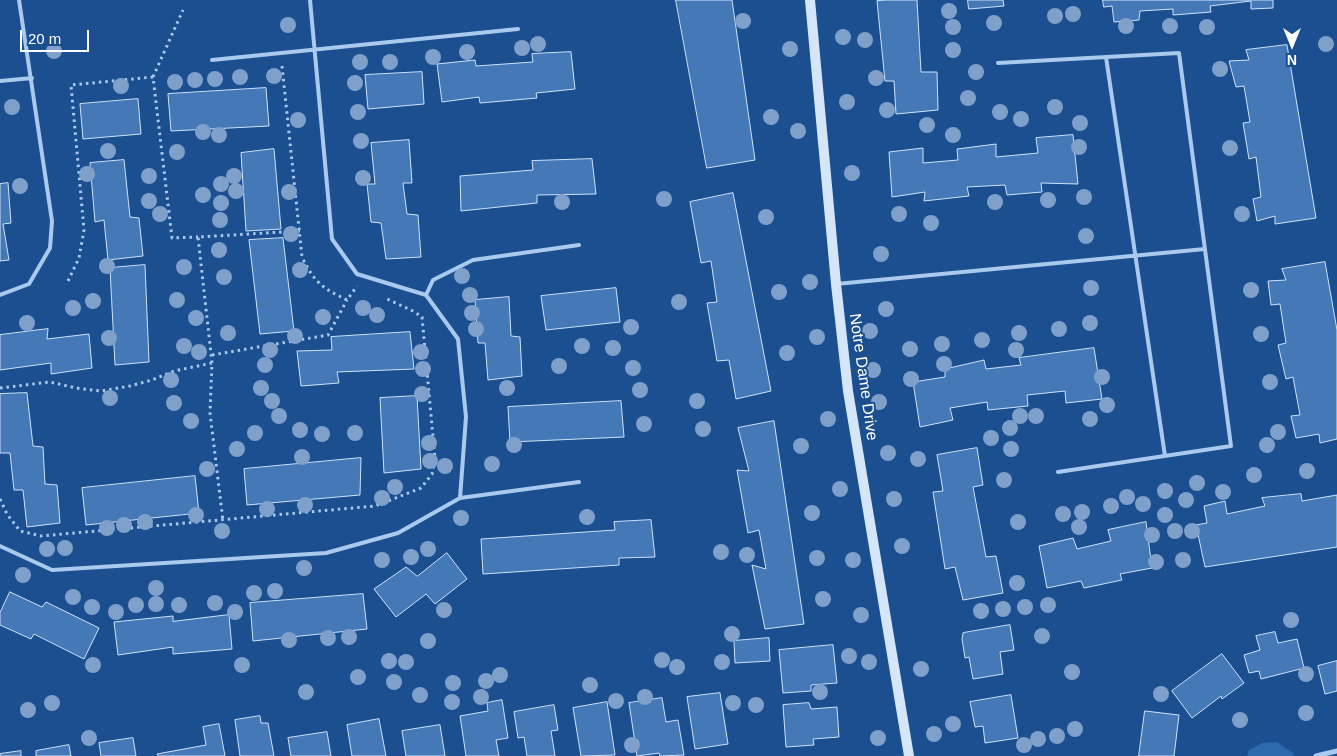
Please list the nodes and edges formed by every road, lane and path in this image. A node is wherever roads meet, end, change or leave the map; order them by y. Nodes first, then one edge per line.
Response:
1 (19, 0) edge
2 (310, 0) edge
3 (810, 0) edge
4 (183, 10) dead end
5 (518, 29) dead end
6 (315, 50) junction
7 (1106, 57) junction
8 (212, 60) dead end
9 (998, 63) dead end
10 (282, 66) dead end
11 (153, 77) junction
12 (32, 78) junction
13 (0, 81) edge
14 (300, 231) junction
15 (198, 237) junction
16 (579, 245) dead end
17 (1206, 249) junction
18 (1135, 256) junction
19 (68, 281) dead end
20 (836, 284) junction
21 (365, 289) dead end
22 (0, 295) edge
23 (426, 295) junction
24 (381, 296) dead end
25 (347, 300) junction
26 (212, 355) junction
27 (212, 363) junction
28 (0, 388) edge
29 (1165, 456) junction
30 (1058, 472) dead end
31 (580, 482) dead end
32 (460, 498) junction
33 (0, 499) edge
34 (222, 521) junction
35 (0, 546) edge
36 (1337, 750) edge
37 (909, 756) edge
38 (1316, 756) edge

1 - 12 lane
2 - 6 lane
3 - 20 street, Notre Dame Drive
4 - 11 path
5 - 6 lane
6 - 8 lane
6 - 23 lane
7 - 9 lane
7 - 17 lane
7 - 18 lane
10 - 14 path
11 - 15 path
11 - 19 path
12 - 13 lane
12 - 22 lane
14 - 15 path
14 - 25 path
15 - 26 path
16 - 23 lane
17 - 18 lane
17 - 29 lane
18 - 20 lane
18 - 29 lane
20 - 37 street, Notre Dame Drive
21 - 25 path
23 - 32 lane
24 - 34 path
25 - 26 path
26 - 27 path
27 - 28 path
27 - 34 path
29 - 30 lane
31 - 32 lane
32 - 35 lane
33 - 34 path
36 - 38 street

